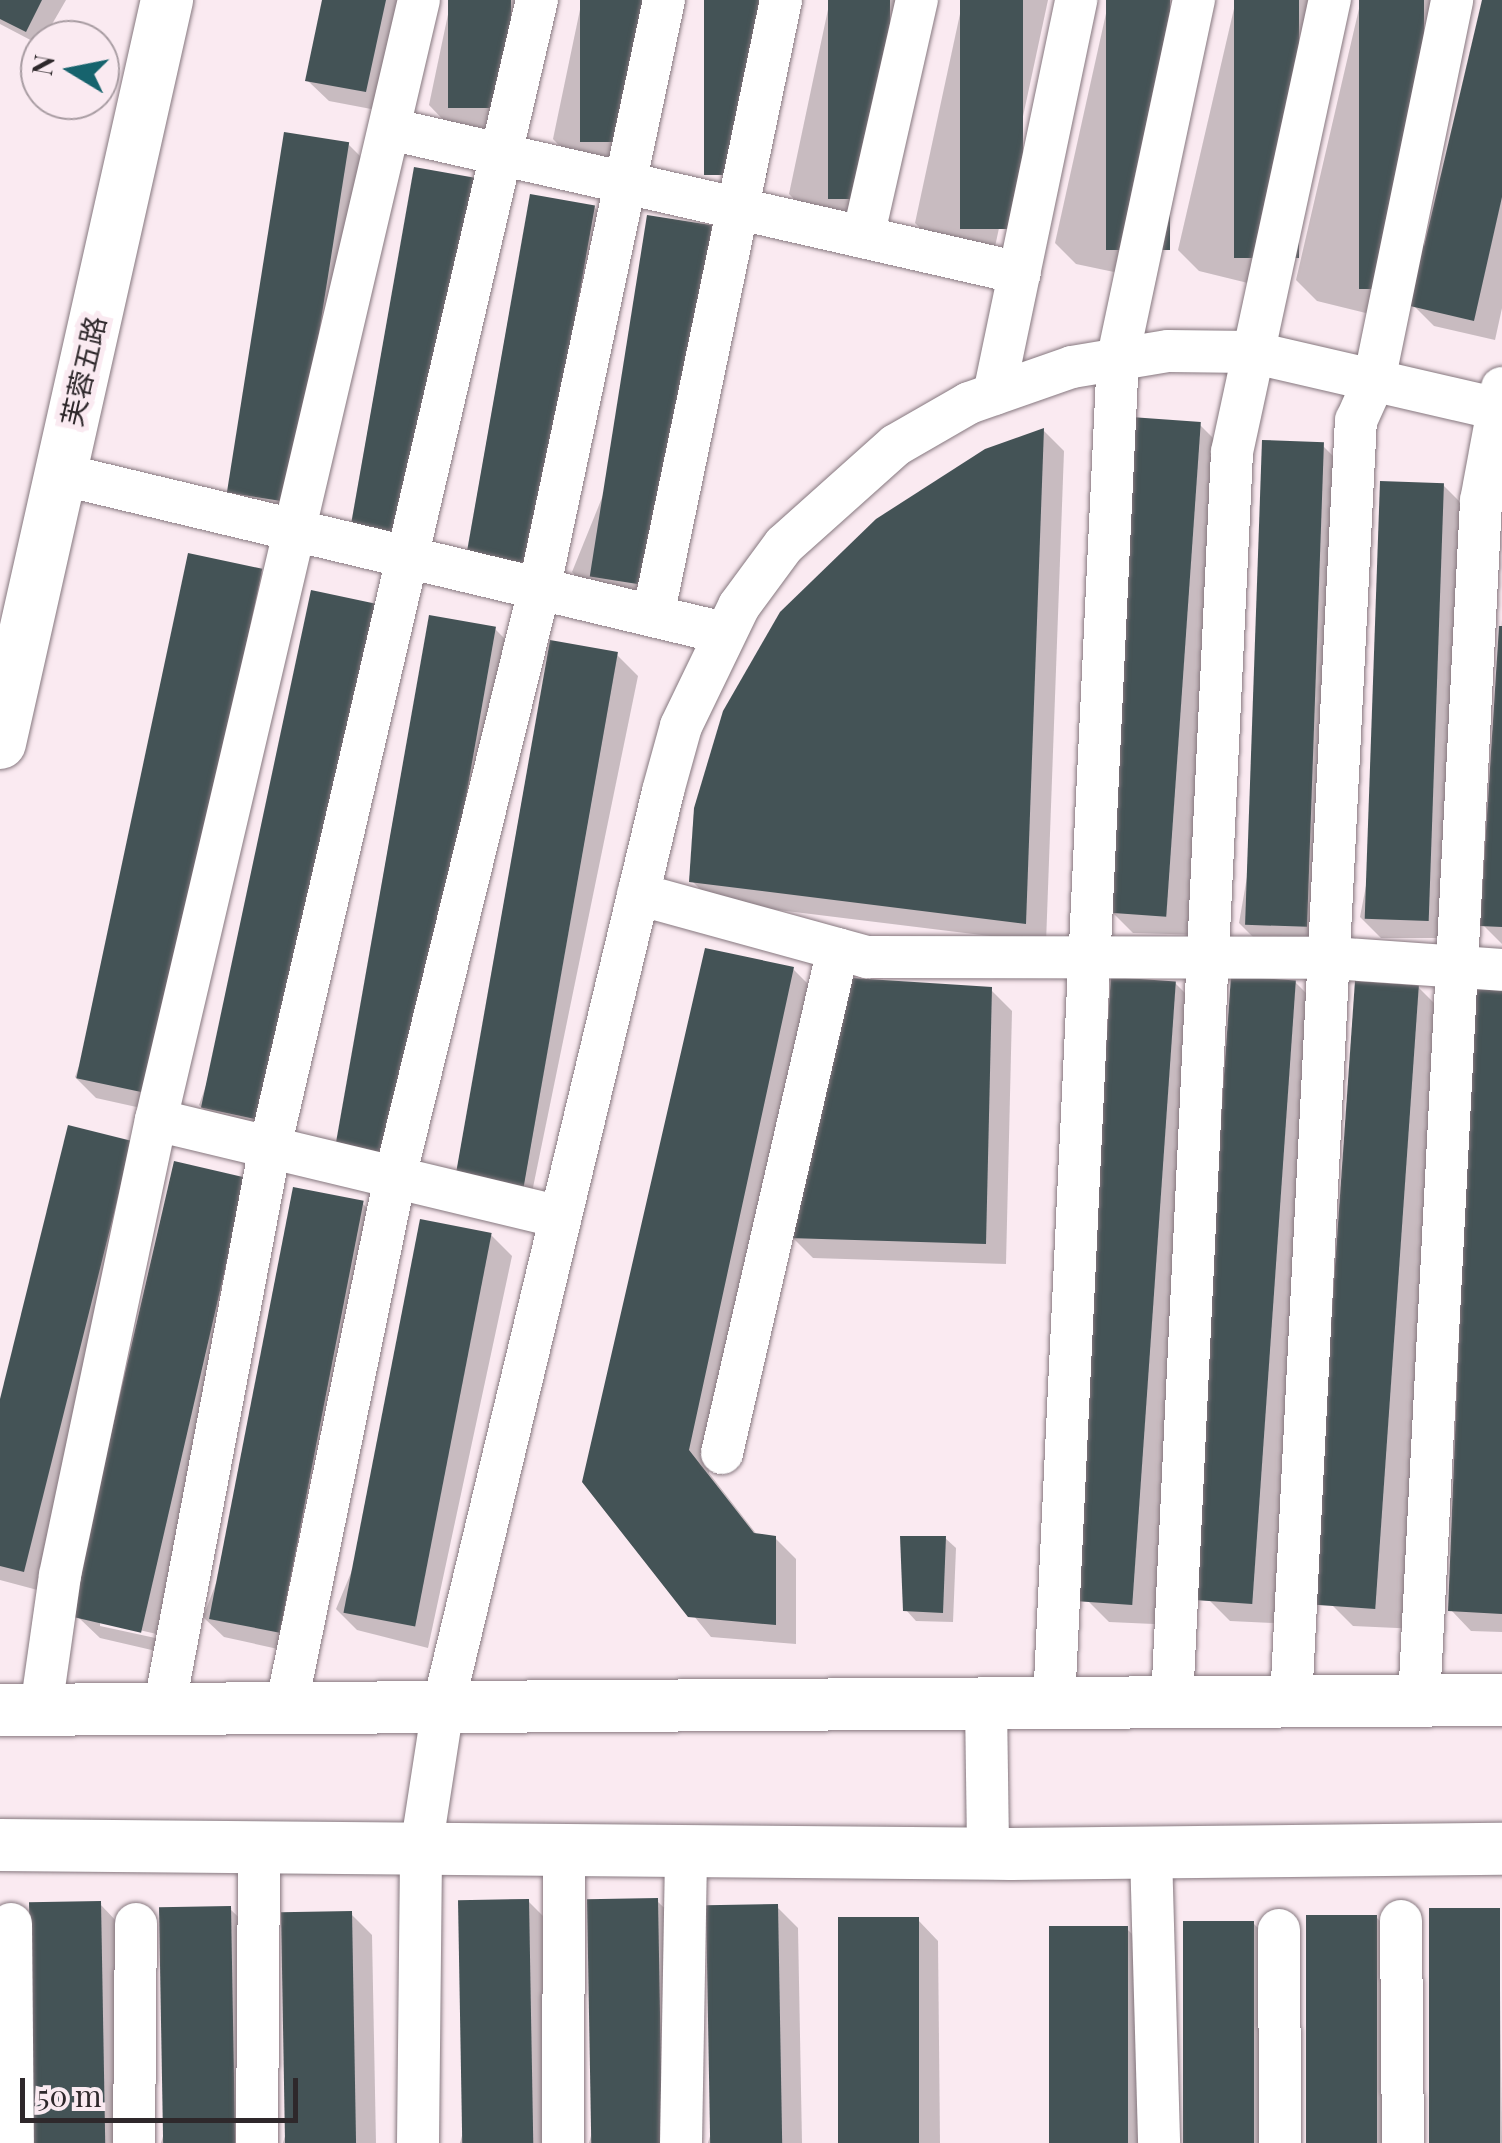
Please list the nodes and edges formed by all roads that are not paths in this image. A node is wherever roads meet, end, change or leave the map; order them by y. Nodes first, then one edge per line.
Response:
1 (167, 0) edge
2 (420, 0) edge
3 (537, 0) edge
4 (664, 0) edge
5 (781, 0) edge
6 (917, 0) edge
7 (1076, 0) edge
8 (1194, 0) edge
9 (1330, 0) edge
10 (1452, 0) edge
11 (390, 129) junction
12 (502, 154) junction
13 (624, 182) junction
14 (735, 208) junction
15 (862, 237) junction
16 (1020, 273) junction
17 (1251, 352) junction
18 (1118, 357) junction
19 (1374, 380) junction
20 (994, 394) junction
21 (1501, 402) edge
22 (60, 474) junction
23 (296, 533) junction
24 (412, 560) junction
25 (538, 590) junction
26 (652, 616) junction
27 (724, 632) junction
28 (0, 743) edge
29 (638, 894) junction
30 (838, 949) junction
31 (1208, 958) junction
32 (1332, 958) junction
33 (1088, 960) junction
34 (1456, 966) junction
35 (1502, 970) edge
36 (156, 1120) junction
37 (270, 1148) junction
38 (395, 1178) junction
39 (560, 1217) junction
40 (722, 1453) dead end
41 (1502, 1700) edge
42 (1419, 1701) junction
43 (1172, 1702) junction
44 (1291, 1702) junction
45 (1054, 1703) junction
46 (986, 1704) junction
47 (443, 1707) junction
48 (286, 1708) junction
49 (164, 1709) junction
50 (20, 1710) edge
51 (0, 1845) edge
52 (259, 1848) junction
53 (422, 1849) junction
54 (1502, 1849) edge
55 (564, 1850) junction
56 (686, 1852) junction
57 (1151, 1853) junction
58 (988, 1854) junction
59 (1401, 1922) dead end
60 (11, 1924) dead end
61 (136, 1924) dead end
62 (1279, 1930) dead end
63 (13, 2143) edge
64 (134, 2143) edge
65 (257, 2143) edge
66 (418, 2143) edge
67 (563, 2143) edge
68 (681, 2143) edge
69 (1159, 2143) edge
70 (1280, 2143) edge
71 (1402, 2143) edge

1 - 22 street, 芙蓉五路
2 - 11 street
3 - 12 street
4 - 13 street
5 - 14 street
6 - 15 street
7 - 16 street
8 - 18 street
9 - 17 street
10 - 19 street
11 - 12 street
11 - 23 street
12 - 13 street
12 - 24 street
13 - 14 street
13 - 25 street
14 - 15 street
14 - 26 street
15 - 16 street
16 - 20 street
17 - 18 street
17 - 19 street
17 - 31 street
18 - 20 street
18 - 33 street
19 - 21 street
19 - 32 street
20 - 27 street
21 - 34 street
22 - 23 street
22 - 28 street, 芙蓉五路
23 - 24 street
23 - 36 street
24 - 25 street
24 - 37 street
25 - 26 street
25 - 38 street
26 - 27 street
27 - 29 street
29 - 30 street
29 - 39 street
30 - 33 street
30 - 40 street
31 - 32 street
31 - 33 street
31 - 43 street
32 - 34 street
32 - 44 street
33 - 45 street
34 - 35 street
34 - 42 street
36 - 37 street
36 - 50 street
37 - 38 street
37 - 49 street
38 - 39 street
38 - 48 street
39 - 47 street
41 - 42 street
42 - 44 street
43 - 44 street
43 - 45 street
45 - 46 street
46 - 47 street
46 - 58 street
47 - 48 street
47 - 53 street
48 - 49 street
49 - 50 street
51 - 52 street
52 - 53 street
52 - 65 street
53 - 55 street
53 - 66 street
54 - 57 street
55 - 56 street
55 - 67 street
56 - 58 street
56 - 68 street
57 - 58 street
57 - 69 street
59 - 71 street
60 - 63 street
61 - 64 street
62 - 70 street

